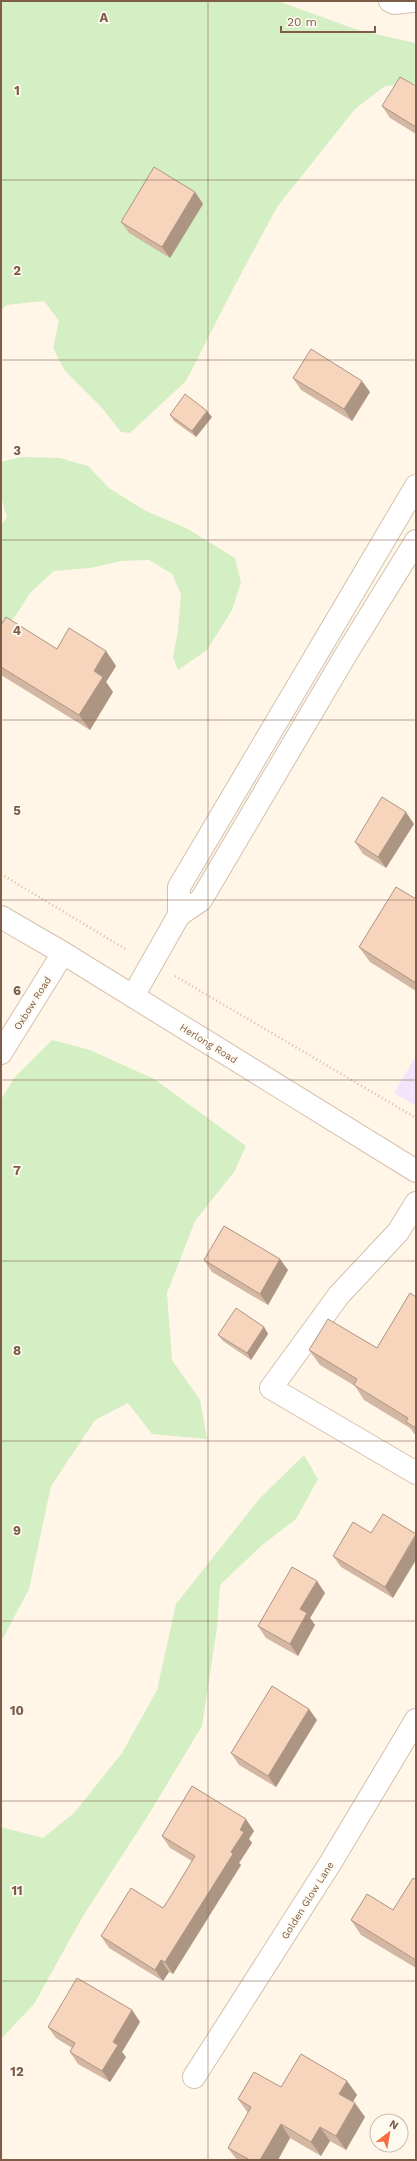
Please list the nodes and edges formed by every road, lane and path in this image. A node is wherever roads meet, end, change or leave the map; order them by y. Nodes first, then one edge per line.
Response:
1 (390, 1) edge
2 (412, 1) edge
3 (416, 486) edge
4 (416, 541) edge
5 (1, 874) edge
6 (179, 915) junction
7 (1, 917) edge
8 (63, 953) junction
9 (152, 964) junction
10 (133, 996) junction
11 (1, 1053) edge
12 (416, 1118) edge
13 (416, 1171) edge
14 (416, 1203) edge
15 (416, 1473) edge
16 (416, 1720) edge
17 (194, 2078) dead end

1 - 2 street
3 - 6 street
4 - 6 street
5 - 9 path
6 - 9 street
7 - 8 street, Herlong Road
8 - 10 street, Herlong Road
8 - 11 street, Oxbow Road
9 - 10 street
9 - 12 path
10 - 13 street, Herlong Road
14 - 15 street
16 - 17 street, Golden Glow Lane

